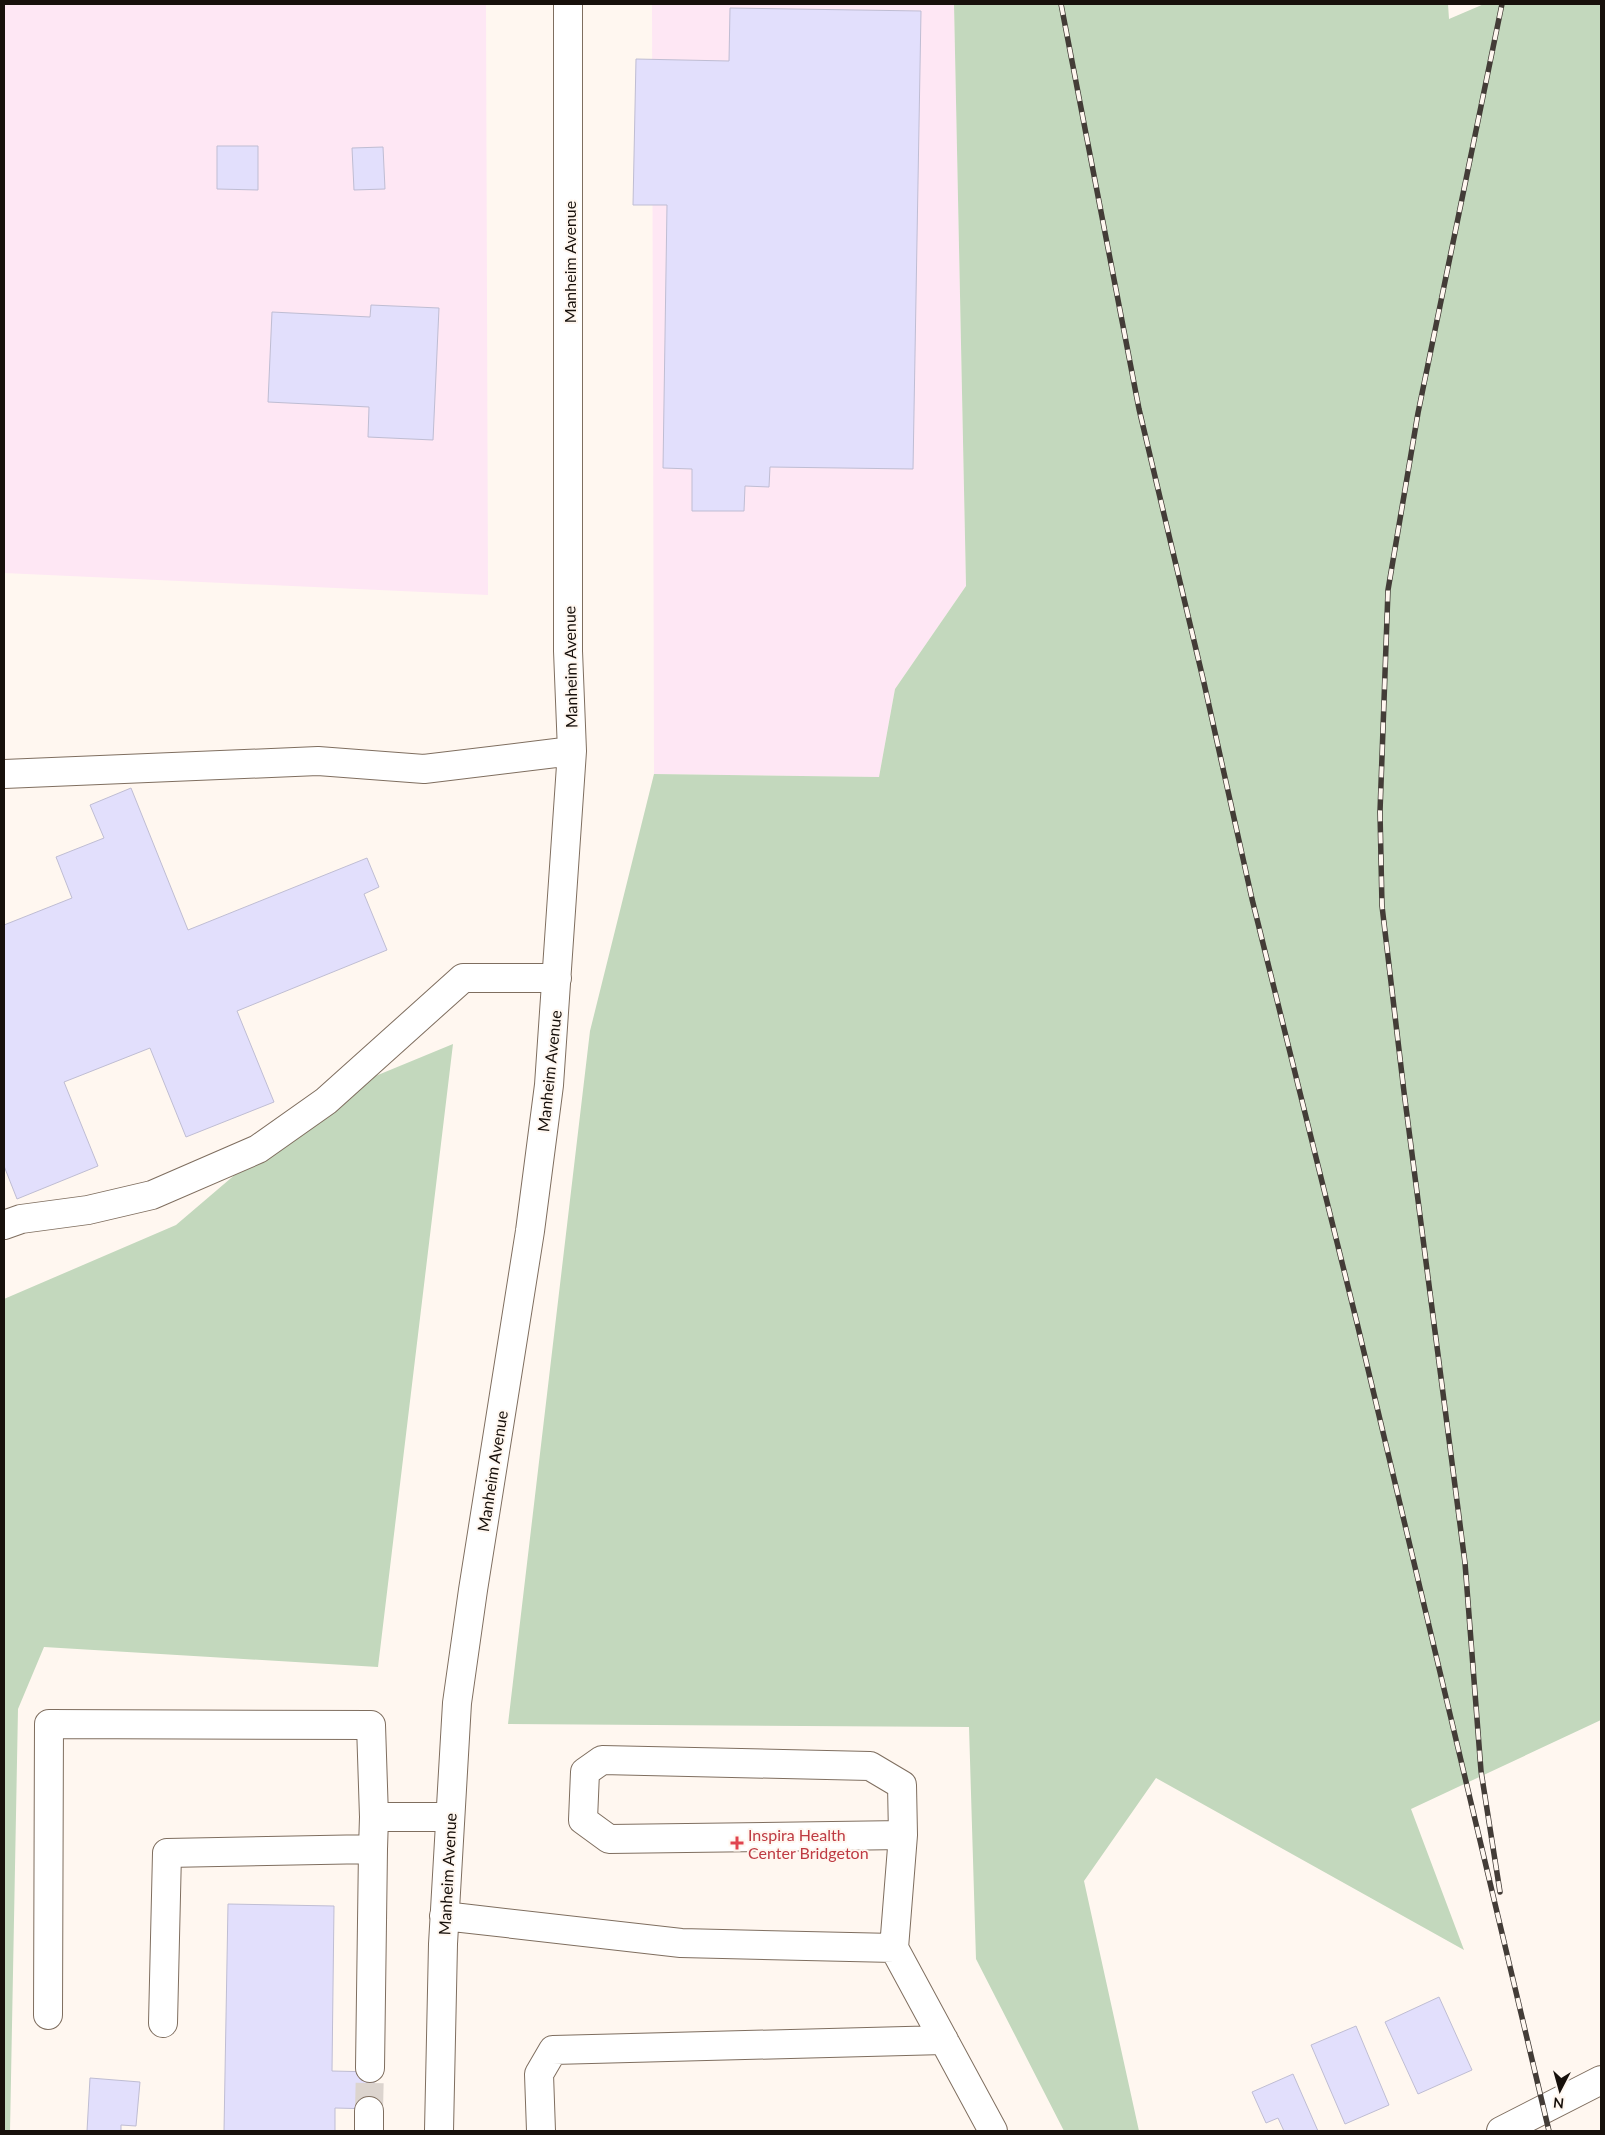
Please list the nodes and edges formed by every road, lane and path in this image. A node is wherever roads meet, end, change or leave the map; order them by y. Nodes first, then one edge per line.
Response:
1 (568, 4) edge
2 (572, 751) junction
3 (4, 774) edge
4 (557, 978) junction
5 (4, 1225) edge
6 (374, 1817) junction
7 (450, 1817) junction
8 (903, 1835) junction
9 (373, 1850) junction
10 (444, 1916) junction
11 (894, 1948) junction
12 (48, 2015) dead end
13 (163, 2023) dead end
14 (944, 2040) junction
15 (370, 2068) tunnel mouth
16 (1601, 2080) edge
17 (439, 2131) edge
18 (541, 2131) edge
19 (993, 2131) edge
20 (1501, 2131) edge

1 - 2 street, Manheim Avenue
2 - 3 street
2 - 4 street, Manheim Avenue
4 - 5 street
4 - 7 street, Manheim Avenue
6 - 7 street
6 - 9 street
6 - 12 street
7 - 10 street, Manheim Avenue
8 - 8 street
8 - 11 street
9 - 13 street
9 - 15 street
10 - 11 street
10 - 17 street, Manheim Avenue
11 - 14 street
14 - 18 street
14 - 19 street
16 - 20 street

